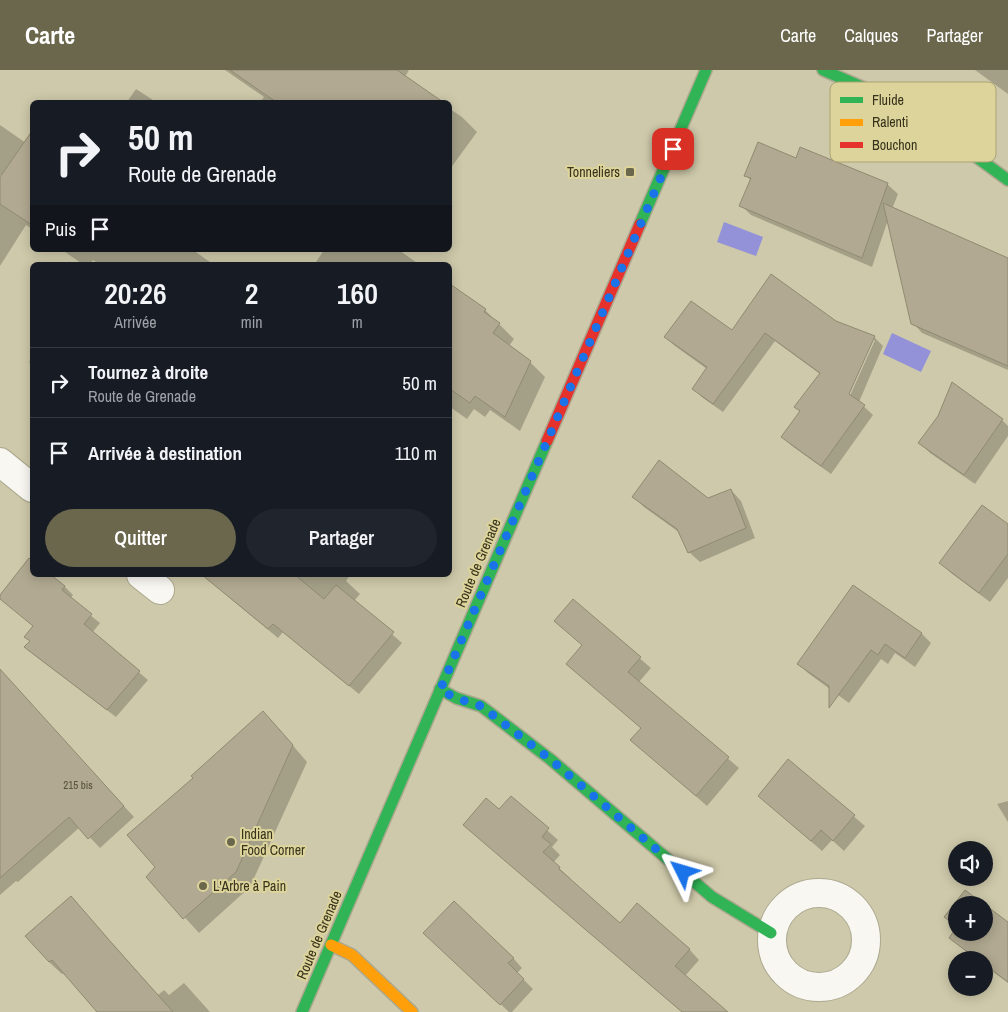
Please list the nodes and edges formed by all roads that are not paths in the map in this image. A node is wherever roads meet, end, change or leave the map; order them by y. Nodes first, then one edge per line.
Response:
1 (706, 70) edge
2 (823, 70) edge
3 (851, 82) edge
4 (983, 162) edge
5 (1008, 180) edge
6 (0, 462) edge
7 (30, 486) edge
8 (440, 690) junction
9 (771, 932) dead end
10 (331, 945) junction
11 (302, 1012) edge
12 (412, 1012) edge

1 - 8 main road, Route de Grenade
2 - 3 main road
4 - 5 main road
6 - 7 street
8 - 9 main road
8 - 10 main road, Route de Grenade
10 - 11 main road, Route de Grenade
10 - 12 main road

